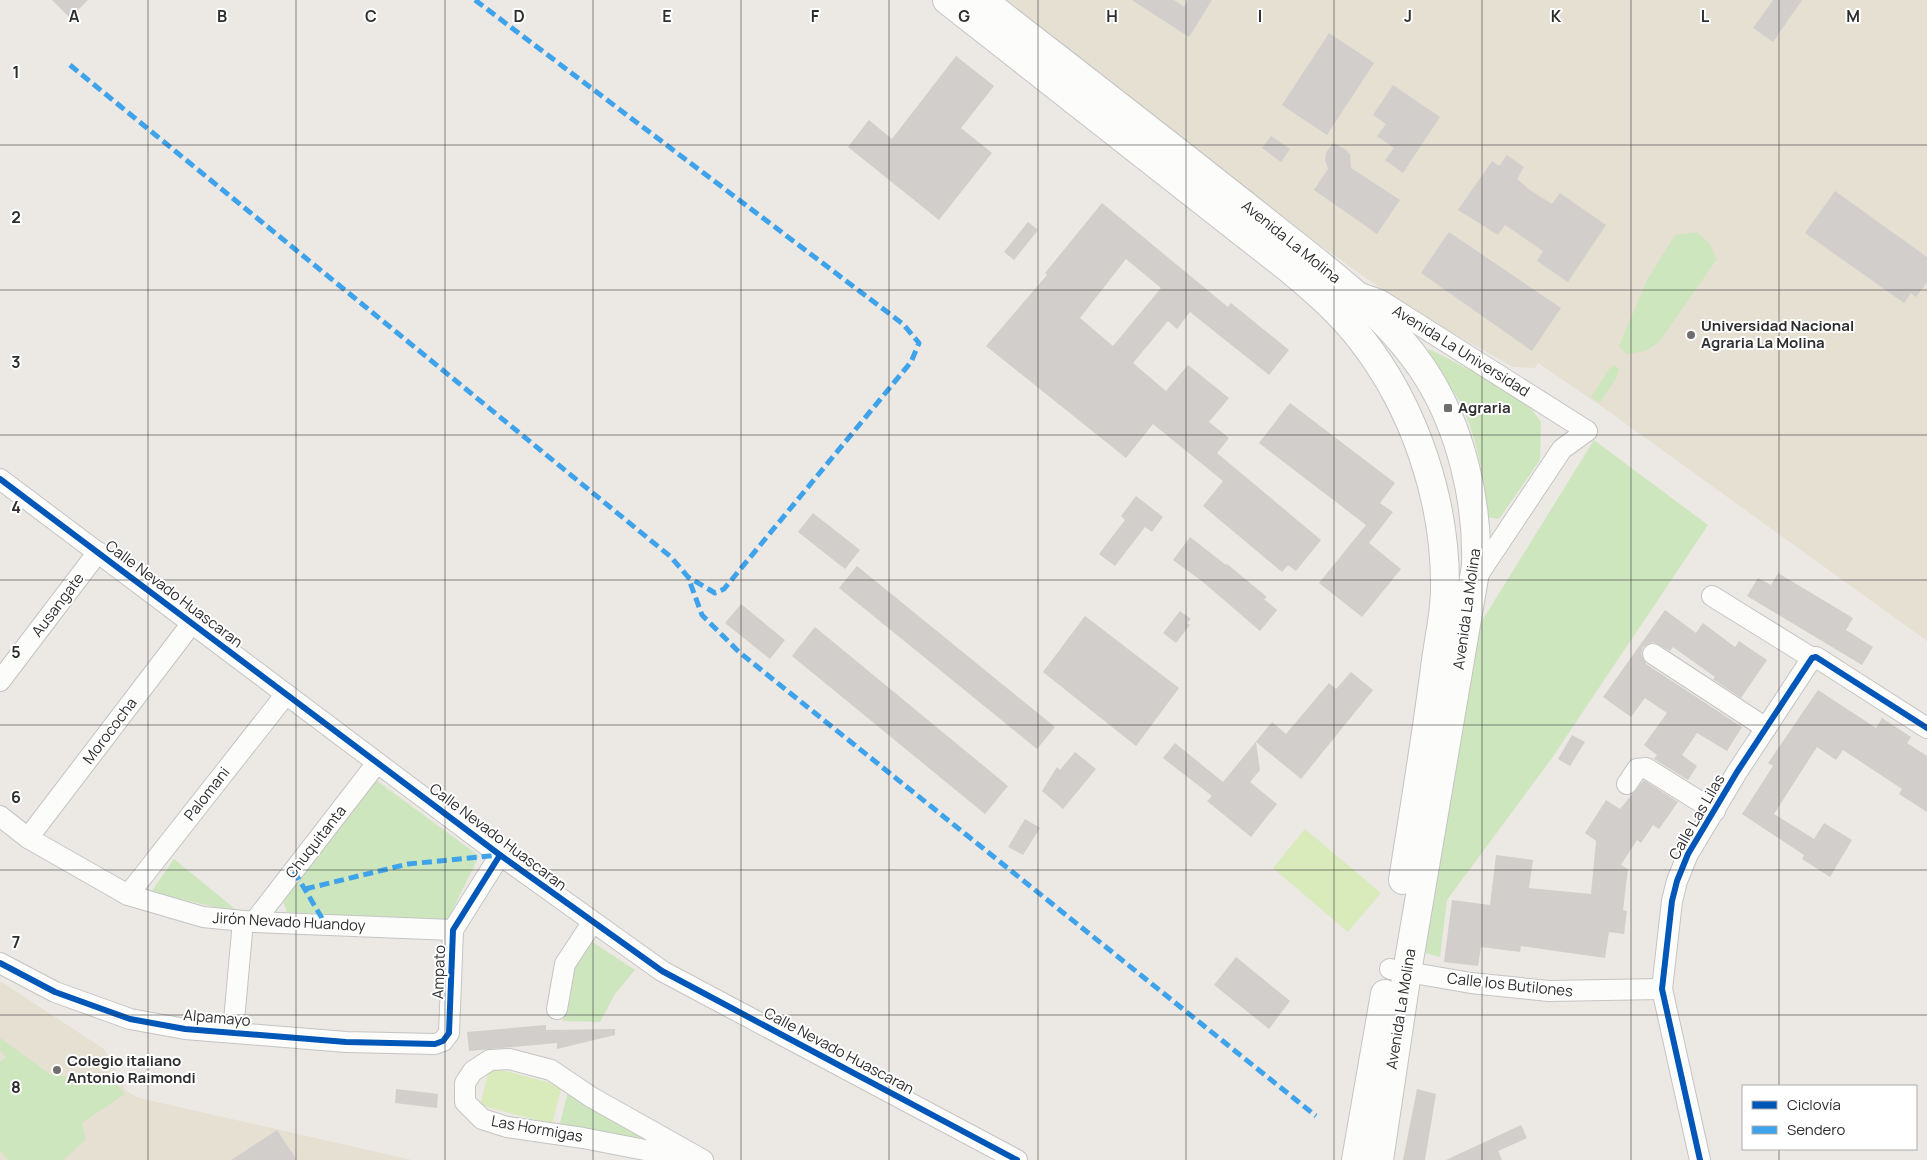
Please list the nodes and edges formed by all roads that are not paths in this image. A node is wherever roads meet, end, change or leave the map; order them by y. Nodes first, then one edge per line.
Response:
1 (947, 0) edge
2 (982, 0) edge
3 (1342, 298) junction
4 (1566, 416) junction
5 (1562, 449) junction
6 (1, 482) edge
7 (98, 552) junction
8 (1474, 582) junction
9 (1445, 590) junction
10 (1712, 596) dead end
11 (192, 623) junction
12 (1653, 654) dead end
13 (1814, 657) junction
14 (0, 682) edge
15 (286, 694) junction
16 (1766, 728) junction
17 (1927, 728) edge
18 (377, 763) junction
19 (1627, 784) dead end
20 (1714, 811) junction
21 (0, 816) edge
22 (28, 838) junction
23 (500, 855) junction
24 (128, 895) junction
25 (249, 921) junction
26 (592, 923) junction
27 (453, 930) junction
28 (0, 963) edge
29 (1398, 970) junction
30 (1662, 989) junction
31 (557, 1009) dead end
32 (233, 1032) junction
33 (443, 1041) joint
34 (697, 1160) edge
35 (703, 1160) edge
36 (1017, 1160) edge
37 (1356, 1160) edge
38 (1379, 1160) edge
39 (1700, 1160) edge

1 - 3 main road, Avenida La Molina
2 - 3 main road, Avenida La Molina
3 - 4 street, Avenida La Universidad
3 - 8 main road, Avenida La Molina
3 - 9 main road, Avenida La Molina
4 - 5 street, Avenida La Universidad
4 - 5 street, Avenida La Universidad
5 - 8 street, Avenida La Universidad
6 - 7 street, Calle Nevado Huascaran
7 - 11 street, Calle Nevado Huascaran
7 - 14 street, Ausangate
8 - 9 main road
8 - 29 main road, Avenida La Molina
9 - 29 main road, Avenida La Molina
10 - 13 street
11 - 15 street, Calle Nevado Huascaran
11 - 22 street, Morococha
12 - 16 street
13 - 16 street, Calle Las Lilas
13 - 17 street
15 - 18 street, Calle Nevado Huascaran
15 - 24 street, Palomani
16 - 20 street, Calle Las Lilas
18 - 23 street, Calle Nevado Huascaran
18 - 25 street, Chuquitanta
19 - 20 street
20 - 30 street, Calle Las Lilas
21 - 22 street, Jirón Nevado Huandoy
22 - 24 street, Jirón Nevado Huandoy
23 - 26 street, Calle Nevado Huascaran
23 - 27 street, Ampato
24 - 25 street, Jirón Nevado Huandoy
25 - 27 street, Jirón Nevado Huandoy
25 - 32 street
26 - 31 street
26 - 36 street, Calle Nevado Huascaran
27 - 33 street, Ampato
28 - 32 street, Alpamayo
29 - 30 street, Calle los Butilones
29 - 37 main road, Avenida La Molina
29 - 38 main road, Avenida La Molina
30 - 39 street, Calle Las Lilas
32 - 33 street, Alpamayo
34 - 35 street, Las Hormigas

